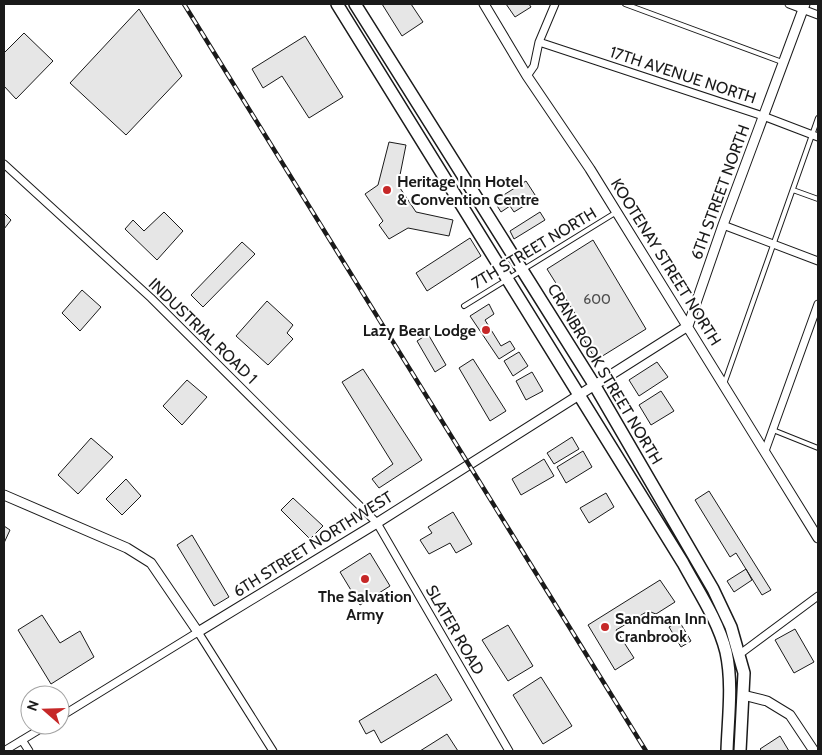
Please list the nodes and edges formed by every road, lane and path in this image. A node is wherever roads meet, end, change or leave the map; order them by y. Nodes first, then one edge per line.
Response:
1 (337, 4) edge
2 (355, 4) edge
3 (484, 4) edge
4 (555, 4) edge
5 (625, 4) edge
6 (789, 4) edge
7 (804, 6) edge
8 (818, 15) edge
9 (539, 42) junction
10 (783, 62) junction
11 (526, 76) junction
12 (763, 116) junction
13 (818, 118) edge
14 (815, 136) edge
15 (4, 164) edge
16 (793, 190) junction
17 (818, 199) edge
18 (617, 212) junction
19 (723, 225) junction
20 (773, 244) junction
21 (818, 261) edge
22 (522, 270) junction
23 (507, 278) junction
24 (818, 304) edge
25 (464, 306) dead end
26 (688, 326) junction
27 (724, 384) junction
28 (595, 386) junction
29 (580, 395) junction
30 (772, 430) junction
31 (818, 448) edge
32 (765, 451) junction
33 (4, 495) edge
34 (377, 523) junction
35 (818, 538) edge
36 (818, 596) edge
37 (198, 632) junction
38 (740, 654) junction
39 (729, 680) junction
40 (743, 695) junction
41 (70, 711) edge
42 (30, 735) edge
43 (22, 740) junction
44 (4, 751) edge
45 (29, 751) edge
46 (273, 751) edge
47 (509, 751) edge
48 (727, 751) edge
49 (740, 751) edge
50 (814, 751) edge

1 - 23 highway, CRANBROOK STREET NORTH
2 - 22 highway, CRANBROOK STREET NORTH
3 - 11 street, KOOTENAY STREET NORTH
4 - 9 street
5 - 10 lane
6 - 7 street
7 - 8 street
7 - 10 street, 6TH STREET NORTH
9 - 11 street
9 - 12 street, 17TH AVENUE NORTH
10 - 12 street, 6TH STREET NORTH
11 - 18 street, KOOTENAY STREET NORTH
12 - 14 street, 17TH AVENUE NORTH
12 - 19 street, 6TH STREET NORTH
13 - 14 lane
14 - 16 lane
15 - 34 street, INDUSTRIAL ROAD 1
16 - 17 lane
16 - 20 lane
18 - 22 lane, 7TH STREET NORTH
18 - 26 street, KOOTENAY STREET NORTH
19 - 20 street
19 - 26 street, 6TH STREET NORTH
20 - 21 street
20 - 27 lane
22 - 23 lane, 7TH STREET NORTH
22 - 28 highway, CRANBROOK STREET NORTH
23 - 25 lane, 7TH STREET NORTH
23 - 29 highway, CRANBROOK STREET NORTH
24 - 30 street
26 - 27 street, KOOTENAY STREET NORTH
26 - 28 street
27 - 32 street, KOOTENAY STREET NORTH
28 - 29 street
28 - 38 highway, CRANBROOK STREET NORTH
29 - 34 street, 6TH STREET NORTHWEST
29 - 39 highway, CRANBROOK STREET NORTH
30 - 31 lane
30 - 32 street
32 - 35 street, KOOTENAY STREET NORTH
33 - 37 street
34 - 37 street, 6TH STREET NORTHWEST
34 - 47 street, SLATER ROAD
36 - 38 street
37 - 41 street, 6TH STREET NORTHWEST
37 - 46 street
38 - 40 highway, CRANBROOK STREET NORTH
39 - 40 highway
39 - 48 highway, CRANBROOK STREET NORTH
40 - 49 highway, CRANBROOK STREET NORTH
40 - 50 street
42 - 43 street
43 - 44 street
43 - 45 street

